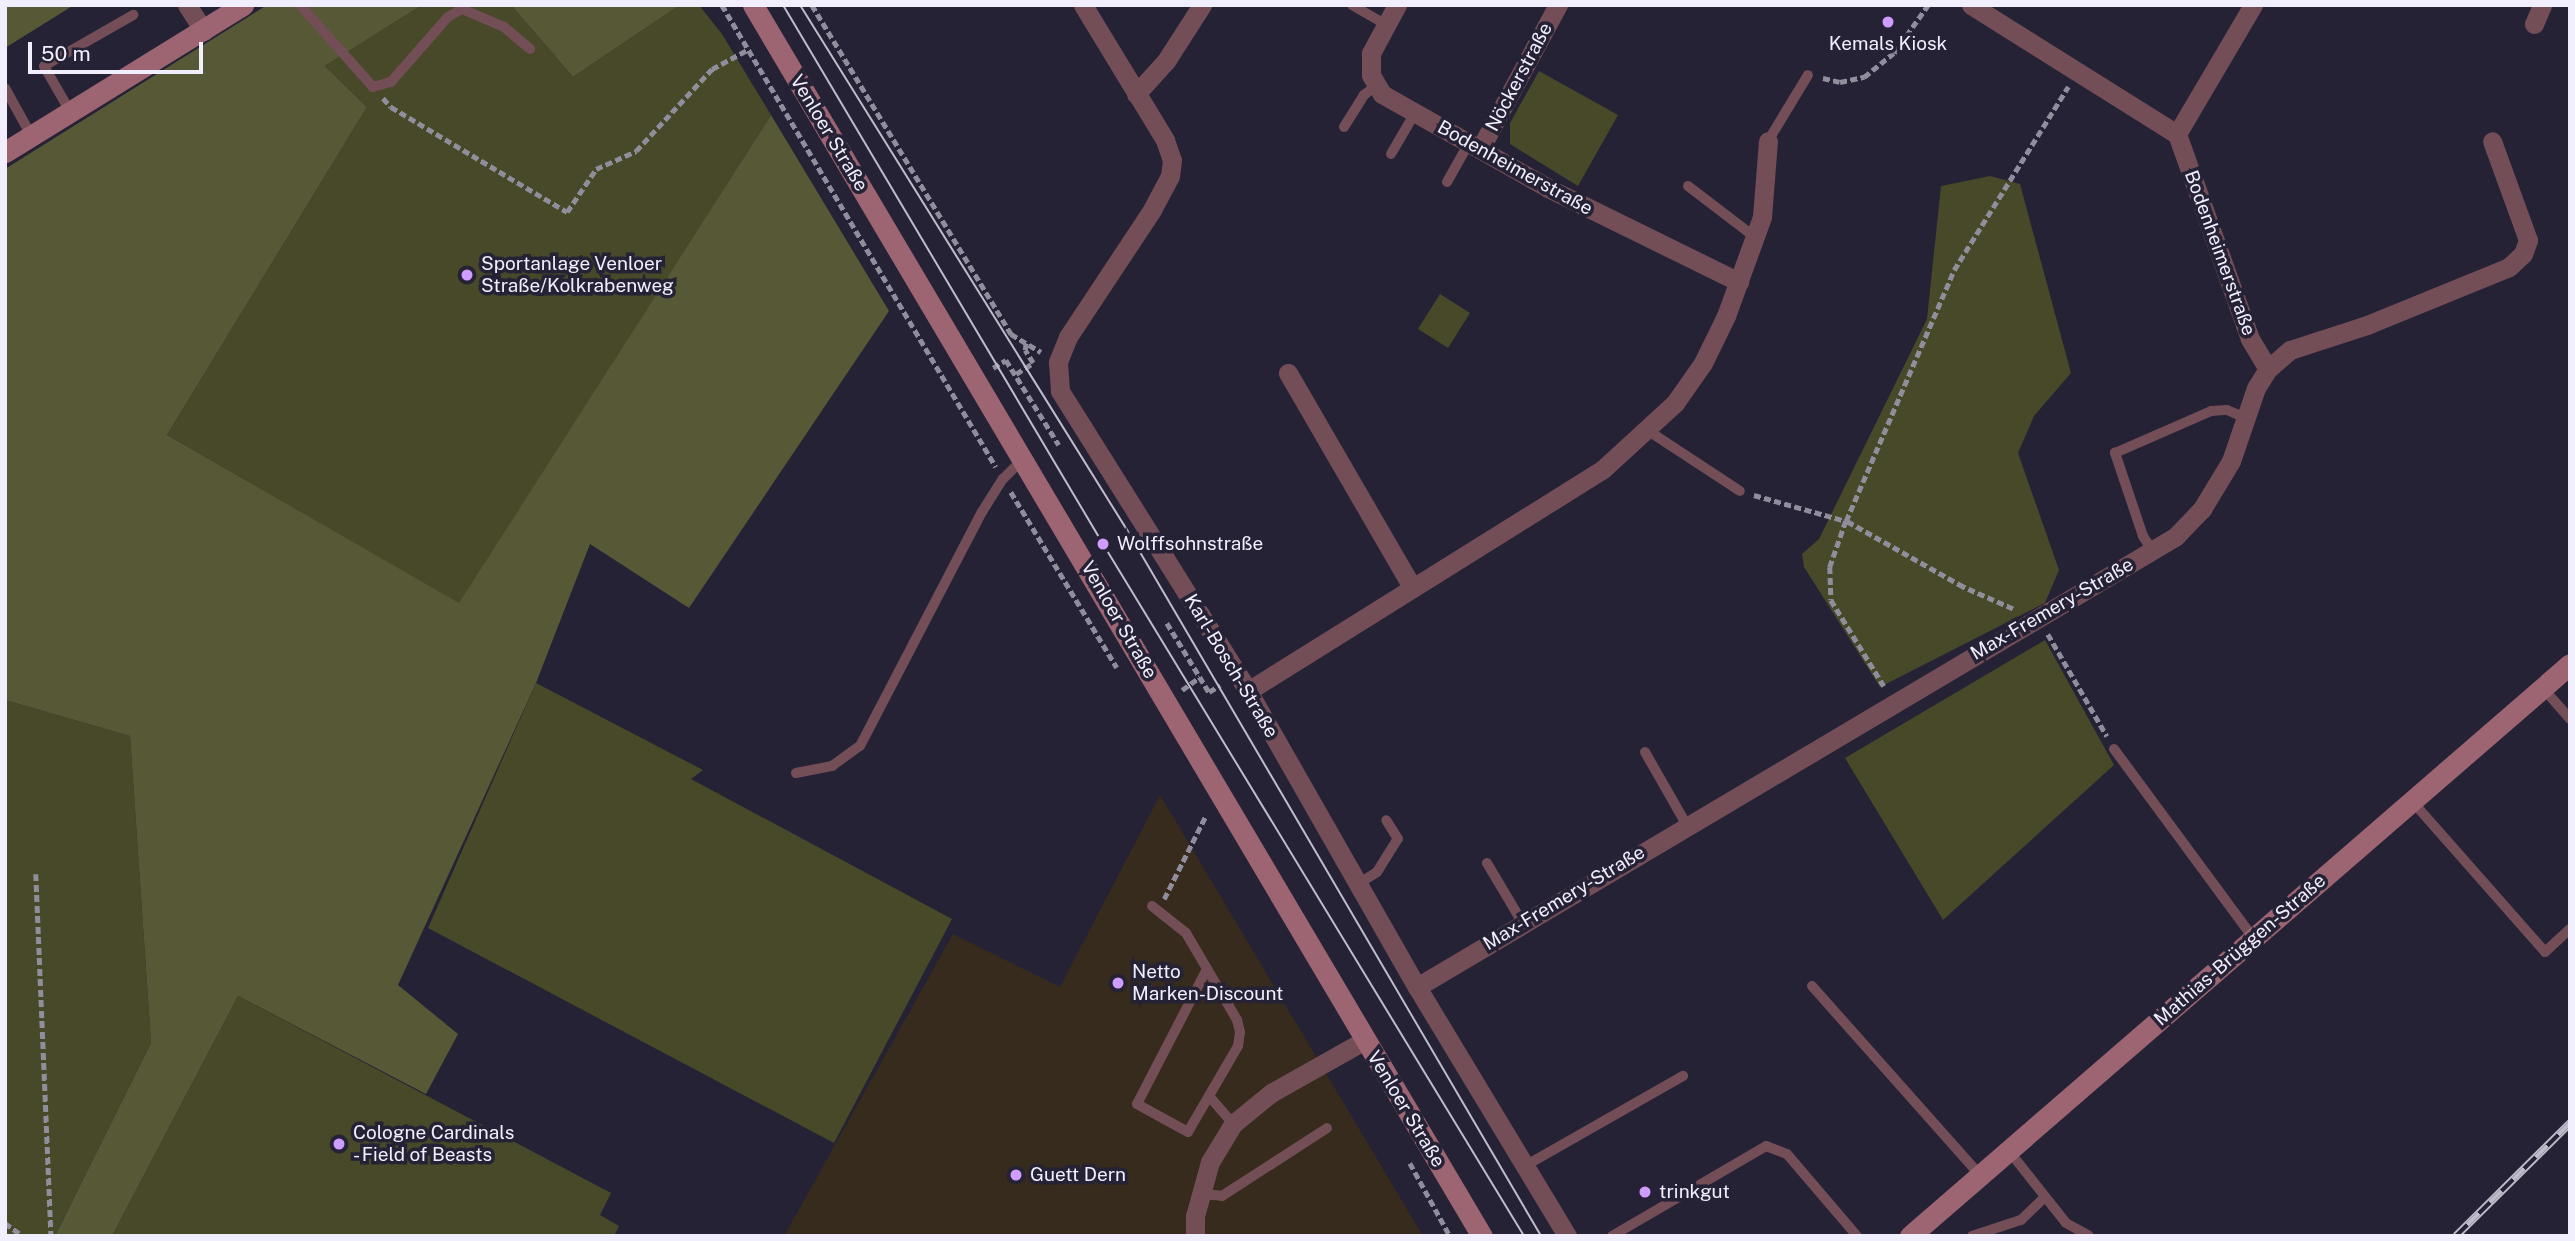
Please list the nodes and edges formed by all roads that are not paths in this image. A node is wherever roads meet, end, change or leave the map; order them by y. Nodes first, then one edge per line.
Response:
1 (187, 5) edge
2 (243, 5) edge
3 (300, 5) edge
4 (753, 5) edge
5 (1083, 5) edge
6 (1202, 5) edge
7 (1352, 5) edge
8 (1397, 5) edge
9 (1558, 5) edge
10 (1971, 5) edge
11 (2253, 5) edge
12 (2542, 5) edge
13 (133, 15) dead end
14 (2533, 24) dead end
15 (1386, 25) junction
16 (204, 31) junction
17 (530, 49) dead end
18 (1808, 75) road end
19 (1377, 85) junction
20 (5, 88) edge
21 (1136, 94) junction
22 (71, 113) junction
23 (1415, 113) junction
24 (1344, 127) dead end
25 (2177, 134) junction
26 (32, 137) junction
27 (1768, 141) joint
28 (2492, 141) dead end
29 (1474, 146) junction
30 (5, 152) edge
31 (1391, 154) dead end
32 (1447, 182) dead end
33 (1688, 187) dead end
34 (1755, 237) junction
35 (1739, 282) junction
36 (2268, 369) junction
37 (1288, 373) dead end
38 (2246, 418) junction
39 (1647, 430) junction
40 (1023, 459) junction
41 (1740, 491) road end
42 (2152, 550) junction
43 (1412, 587) junction
44 (2570, 664) edge
45 (2542, 688) junction
46 (1248, 691) junction
47 (2570, 719) edge
48 (2114, 749) road end
49 (1645, 752) dead end
50 (796, 774) dead end
51 (2412, 802) junction
52 (1386, 820) dead end
53 (1686, 824) junction
54 (1487, 863) dead end
55 (1359, 884) junction
56 (1156, 909) road end
57 (1522, 922) junction
58 (2570, 929) edge
59 (2254, 939) junction
60 (1207, 969) junction
61 (1812, 986) dead end
62 (1417, 987) junction
63 (1366, 1040) junction
64 (1683, 1076) dead end
65 (1209, 1096) junction
66 (1233, 1124) junction
67 (1327, 1128) dead end
68 (2008, 1150) junction
69 (1525, 1166) junction
70 (1980, 1175) junction
71 (1201, 1194) junction
72 (2045, 1197) junction
73 (1195, 1236) edge
74 (1482, 1236) edge
75 (1567, 1236) edge
76 (1612, 1236) edge
77 (1857, 1236) edge
78 (1910, 1236) edge
79 (1972, 1236) edge
80 (2089, 1236) edge

1 - 16 street
2 - 16 main road
3 - 17 lane
4 - 40 main road, Venloer Straße
5 - 21 street
6 - 21 street
7 - 15 lane
8 - 15 street
9 - 29 street, Nöckerstraße
10 - 25 street
11 - 25 street
12 - 14 street
13 - 22 lane
15 - 19 street
16 - 22 main road
18 - 27 lane
19 - 23 street, Bodenheimerstraße
19 - 24 lane
20 - 26 lane
21 - 46 street, Karl-Bosch-Straße
22 - 26 main road
23 - 29 street, Bodenheimerstraße
23 - 31 lane
25 - 36 street, Bodenheimerstraße
26 - 30 main road
27 - 34 street
28 - 36 street, Max-Fremery-Straße
29 - 32 lane
29 - 35 street, Bodenheimerstraße
33 - 34 lane
34 - 35 street
35 - 39 street
36 - 38 street, Max-Fremery-Straße
37 - 43 street
38 - 42 street, Max-Fremery-Straße
38 - 42 lane
39 - 41 lane
39 - 43 street
40 - 50 lane
40 - 63 main road, Venloer Straße
42 - 53 street, Max-Fremery-Straße
43 - 46 street
44 - 45 main road, Mathias-Brüggen-Straße
45 - 47 lane
45 - 51 main road, Mathias-Brüggen-Straße
46 - 55 street, Karl-Bosch-Straße
48 - 59 lane
49 - 53 lane
51 - 58 lane
51 - 59 main road, Mathias-Brüggen-Straße
52 - 55 lane
53 - 57 street, Max-Fremery-Straße
54 - 57 lane
55 - 62 street, Karl-Bosch-Straße
56 - 60 lane
57 - 62 street, Max-Fremery-Straße
59 - 68 main road, Mathias-Brüggen-Straße
60 - 65 lane
60 - 65 lane
61 - 70 lane
62 - 69 street, Karl-Bosch-Straße
63 - 66 street
63 - 74 main road, Venloer Straße
64 - 69 lane
65 - 66 lane
66 - 71 street
67 - 71 lane
68 - 70 main road, Mathias-Brüggen-Straße
68 - 72 lane
69 - 75 street, Karl-Bosch-Straße
70 - 78 main road, Mathias-Brüggen-Straße
71 - 73 street
72 - 79 lane
72 - 80 lane
76 - 77 lane

